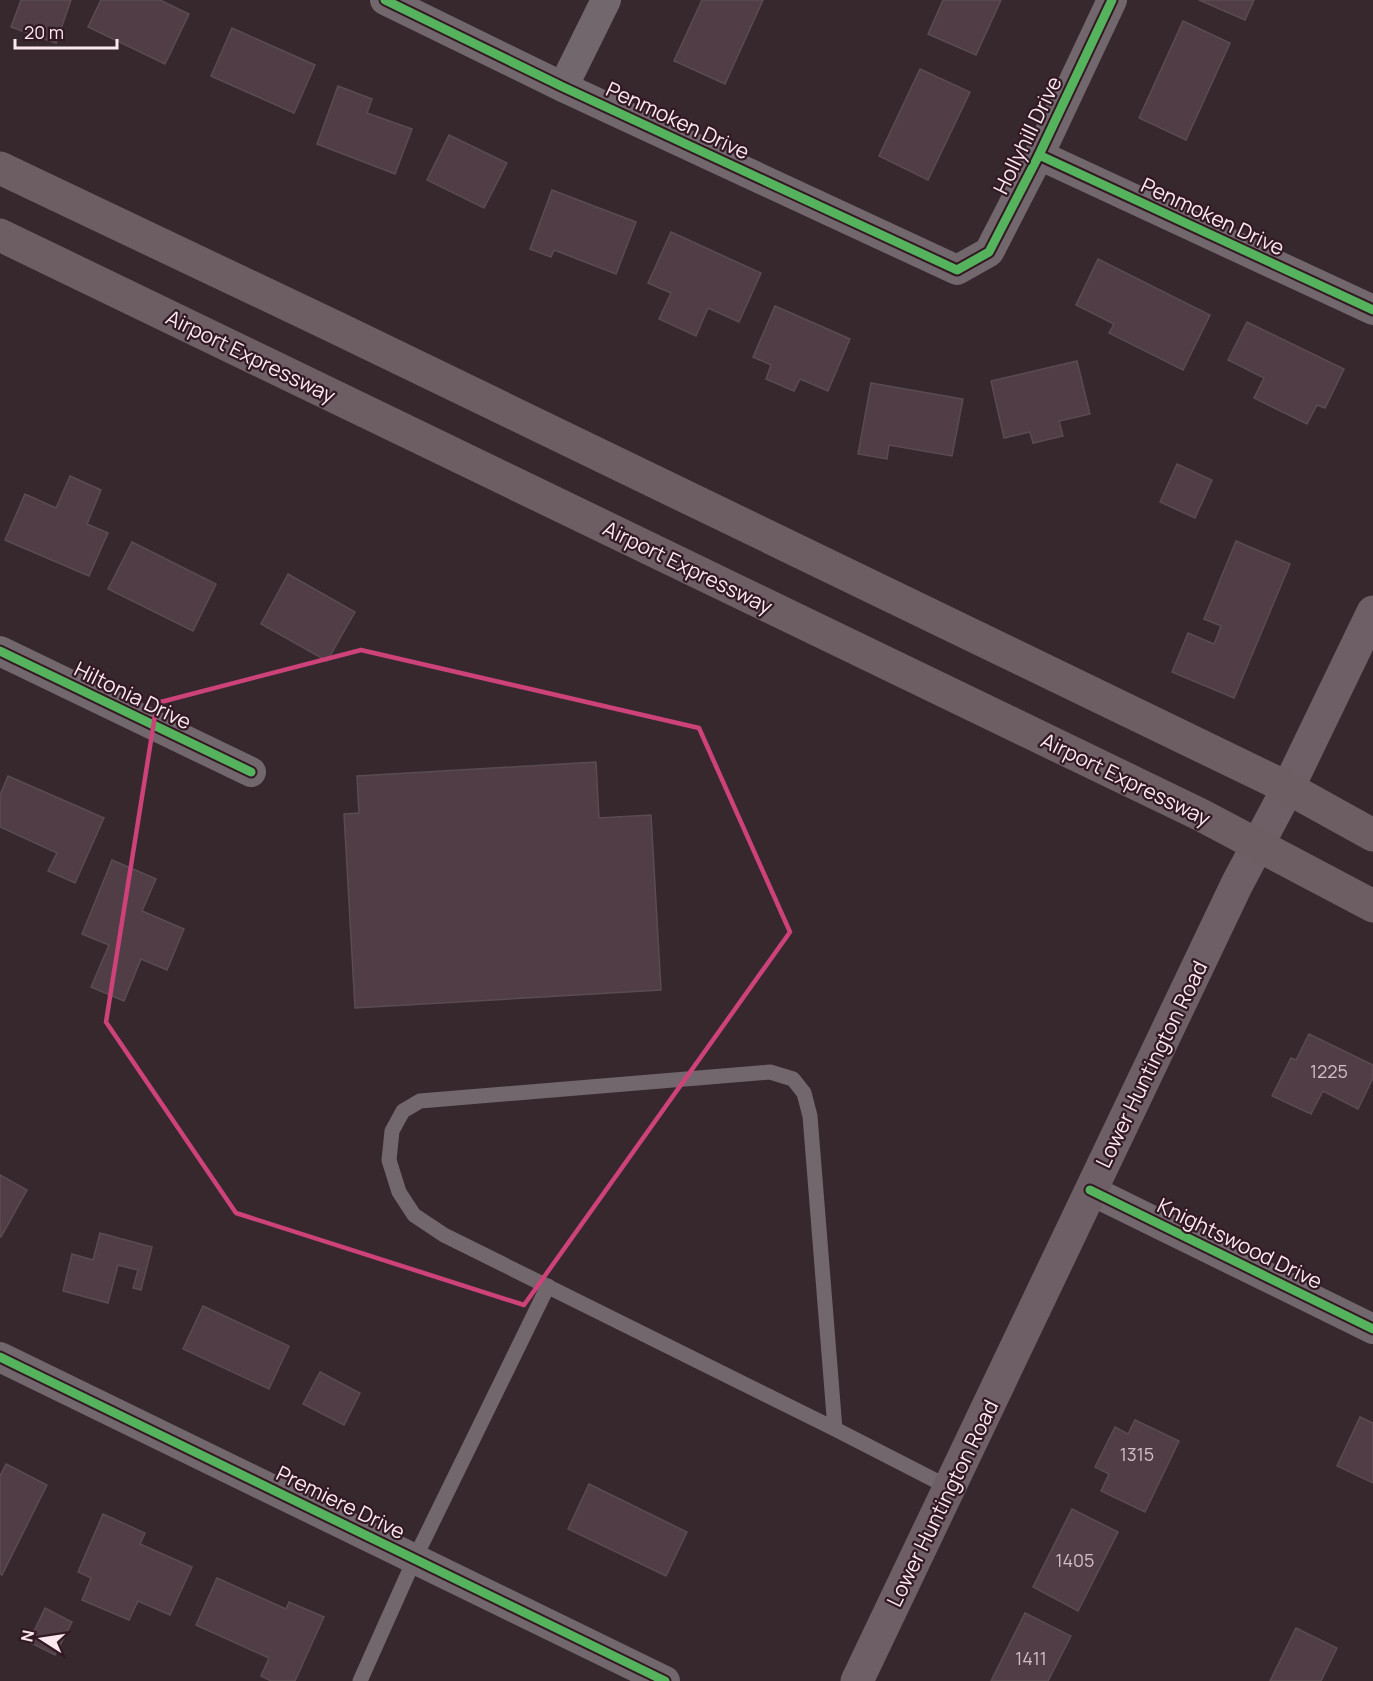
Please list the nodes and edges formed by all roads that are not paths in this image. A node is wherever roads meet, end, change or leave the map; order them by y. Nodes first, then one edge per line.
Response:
1 (385, 0) edge
2 (606, 0) edge
3 (1112, 0) edge
4 (563, 87) junction
5 (1039, 155) junction
6 (0, 168) edge
7 (0, 235) edge
8 (957, 270) joint
9 (1373, 310) edge
10 (1373, 612) edge
11 (0, 651) edge
12 (251, 772) dead end
13 (1288, 788) junction
14 (1373, 835) edge
15 (1257, 845) junction
16 (1373, 906) edge
17 (1090, 1190) junction
18 (548, 1286) junction
19 (1373, 1329) edge
20 (0, 1357) edge
21 (835, 1429) junction
22 (950, 1488) junction
23 (415, 1558) junction
24 (360, 1681) edge
25 (665, 1681) edge
26 (857, 1681) edge

1 - 4 street, Penmoken Drive
2 - 4 street
3 - 5 street, Hollyhill Drive
4 - 8 street, Penmoken Drive
5 - 8 street, Hollyhill Drive
5 - 9 street, Penmoken Drive
6 - 13 main road
7 - 15 main road, Airport Expressway
10 - 13 main road, Lower Huntington Road
11 - 12 street, Hiltonia Drive
13 - 14 main road
13 - 15 main road, Lower Huntington Road
15 - 16 main road, Airport Expressway
15 - 17 main road, Lower Huntington Road
17 - 19 street, Knightswood Drive
17 - 22 main road, Lower Huntington Road
18 - 21 lane
18 - 21 lane
18 - 23 lane
20 - 23 street, Premiere Drive
21 - 22 lane
22 - 26 main road, Lower Huntington Road
23 - 24 lane
23 - 25 street, Premiere Drive

